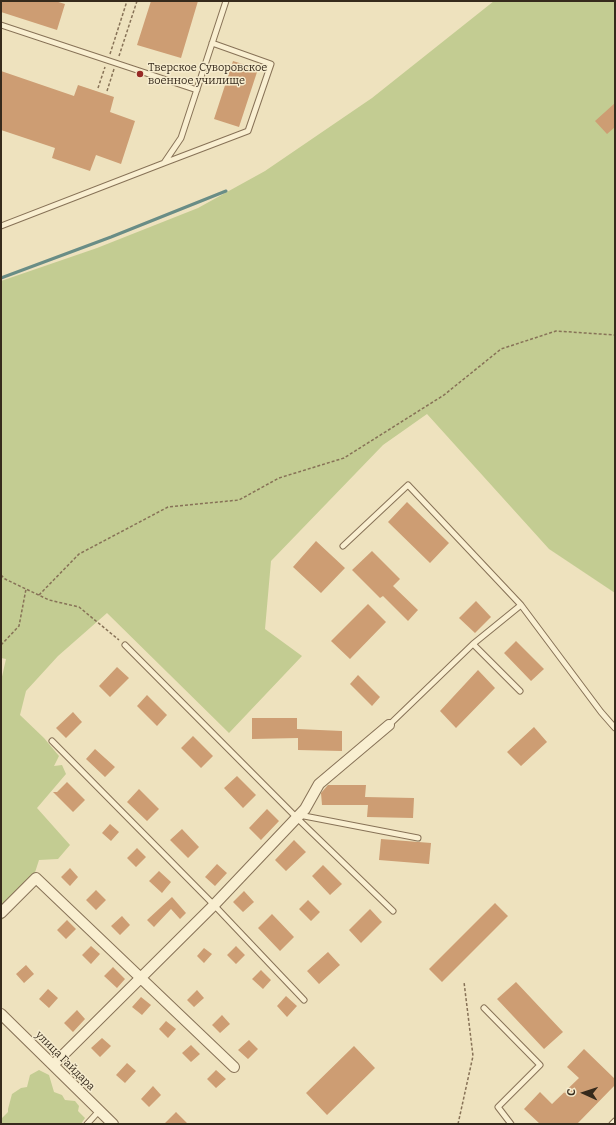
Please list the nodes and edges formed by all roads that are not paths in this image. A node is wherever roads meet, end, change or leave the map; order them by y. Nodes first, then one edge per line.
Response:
1 (226, 1) edge
2 (1, 25) edge
3 (212, 43) junction
4 (197, 90) junction
5 (164, 163) junction
6 (1, 226) edge
7 (343, 546) dead end
8 (521, 605) junction
9 (126, 644) road end
10 (473, 644) junction
11 (520, 691) dead end
12 (389, 725) joint
13 (615, 728) edge
14 (52, 741) dead end
15 (298, 816) junction
16 (418, 838) dead end
17 (214, 905) junction
18 (393, 911) dead end
19 (1, 912) edge
20 (140, 978) junction
21 (304, 1000) dead end
22 (484, 1008) dead end
23 (1, 1014) edge
24 (53, 1066) junction
25 (234, 1067) dead end
26 (99, 1111) junction
27 (615, 1121) edge
28 (87, 1124) edge
29 (113, 1124) edge
30 (511, 1124) edge
31 (612, 1124) edge

1 - 3 lane
2 - 4 lane
3 - 4 lane
3 - 5 lane
4 - 5 lane
5 - 6 lane
7 - 8 lane
8 - 10 lane
8 - 13 lane
9 - 15 lane
10 - 11 lane
10 - 12 lane
12 - 15 street
14 - 17 lane
15 - 16 lane
15 - 17 street
15 - 18 lane
17 - 20 street
17 - 21 lane
19 - 20 street
20 - 24 street
20 - 25 street
22 - 30 lane
23 - 24 street, улица Гайдара
24 - 26 street, улица Гайдара
26 - 28 lane
26 - 29 street, улица Гайдара
27 - 31 lane

